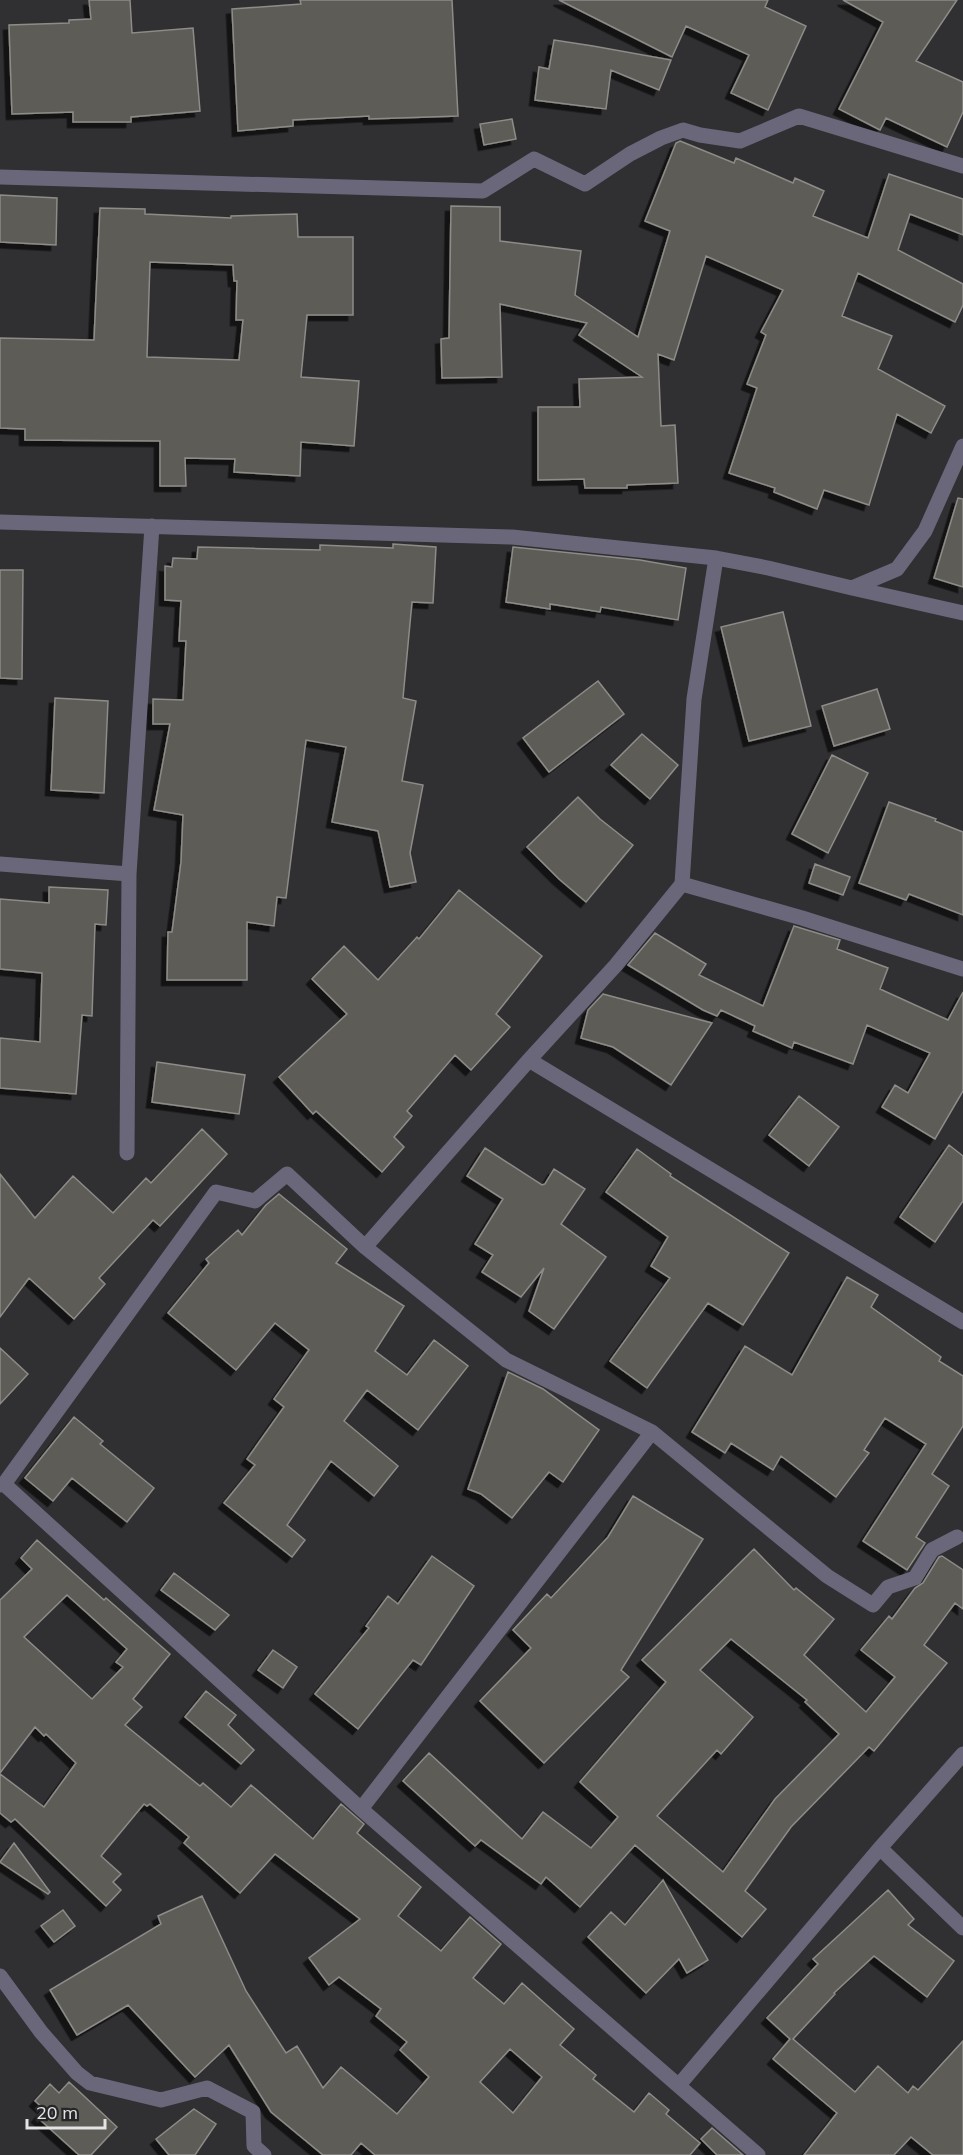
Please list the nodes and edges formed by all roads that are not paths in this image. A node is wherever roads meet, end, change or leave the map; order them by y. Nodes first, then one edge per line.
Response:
1 (963, 166) edge
2 (0, 177) edge
3 (963, 446) edge
4 (0, 522) edge
5 (152, 526) junction
6 (716, 558) junction
7 (852, 588) junction
8 (963, 613) edge
9 (0, 864) edge
10 (129, 874) junction
11 (682, 884) junction
12 (963, 969) edge
13 (529, 1060) junction
14 (127, 1153) dead end
15 (365, 1247) junction
16 (963, 1322) edge
17 (652, 1432) junction
18 (2, 1484) edge
19 (957, 1537) dead end
20 (963, 1754) edge
21 (362, 1809) junction
22 (880, 1848) junction
23 (963, 1928) edge
24 (0, 1976) edge
25 (679, 2085) junction
26 (264, 2155) edge
27 (758, 2155) edge

1 - 2 street
3 - 7 street
4 - 5 street
5 - 6 street
5 - 10 street
6 - 7 street
6 - 11 street
7 - 8 street
9 - 10 street
10 - 14 street
11 - 12 street
11 - 13 street
13 - 15 street
13 - 16 street
15 - 17 street
15 - 18 street
17 - 19 street
17 - 21 street
18 - 21 street
20 - 22 street
21 - 25 street
22 - 23 street
22 - 25 street
24 - 26 street
25 - 27 street

